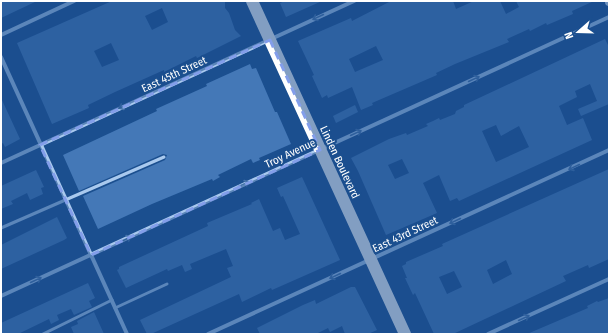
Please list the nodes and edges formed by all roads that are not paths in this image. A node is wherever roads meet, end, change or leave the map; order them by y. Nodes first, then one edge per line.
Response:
1 (74, 1) edge
2 (252, 1) edge
3 (354, 1) edge
4 (609, 17) edge
5 (1, 35) edge
6 (270, 40) junction
7 (1, 57) edge
8 (40, 145) junction
9 (320, 150) junction
10 (609, 150) edge
11 (164, 157) dead end
12 (1, 163) edge
13 (65, 199) junction
14 (1, 228) edge
15 (91, 255) junction
16 (370, 260) junction
17 (609, 278) edge
18 (168, 284) dead end
19 (1, 296) edge
20 (112, 300) junction
21 (115, 308) junction
22 (43, 334) edge
23 (127, 334) edge
24 (208, 334) edge
25 (405, 334) edge
26 (488, 334) edge

1 - 5 street
2 - 6 highway, Linden Boulevard
3 -> 6 street, East 45th Street
9 -> 4 street, Troy Avenue
6 -> 8 street, East 45th Street
6 - 9 highway, Linden Boulevard
7 - 8 street
8 - 12 street, East 45th Street
8 - 13 street
15 -> 9 street, Troy Avenue
9 - 16 highway, Linden Boulevard
10 -> 16 street, East 43rd Street
11 - 13 lane
13 - 14 lane
13 - 15 street
19 -> 15 street, Troy Avenue
15 - 20 street
16 -> 24 street, East 43rd Street
16 - 25 highway, Linden Boulevard
26 -> 17 street
18 - 21 lane
20 - 21 street
20 - 22 lane
21 - 23 street

